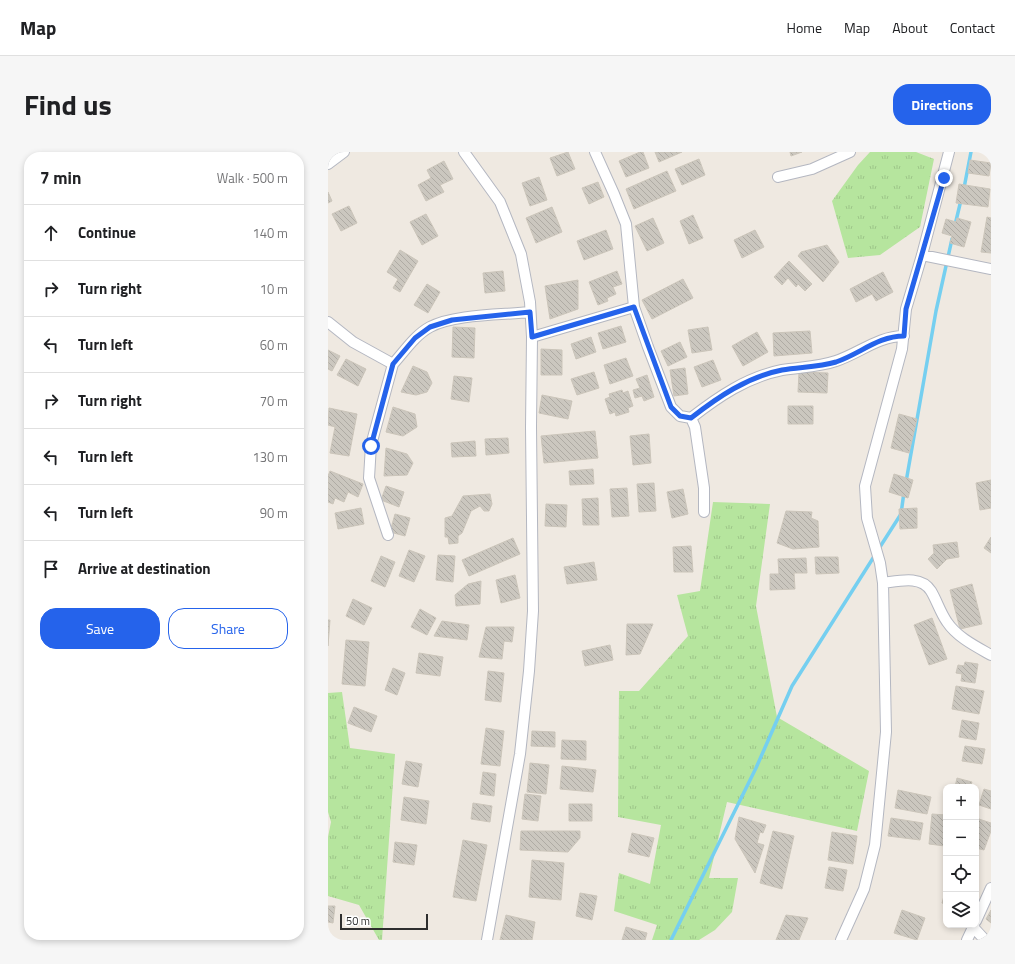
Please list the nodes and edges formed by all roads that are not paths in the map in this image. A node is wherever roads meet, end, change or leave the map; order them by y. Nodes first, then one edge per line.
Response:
1 (344, 152) edge
2 (464, 152) edge
3 (595, 152) edge
4 (850, 152) edge
5 (949, 152) edge
6 (328, 164) edge
7 (778, 177) dead end
8 (922, 255) junction
9 (991, 268) edge
10 (634, 307) junction
11 (530, 312) junction
12 (328, 322) edge
13 (904, 336) junction
14 (532, 337) junction
15 (393, 364) junction
16 (691, 418) junction
17 (704, 512) dead end
18 (388, 536) dead end
19 (883, 583) junction
20 (991, 655) edge
21 (991, 888) edge
22 (979, 913) edge
23 (972, 928) edge
24 (976, 928) edge
25 (487, 940) edge
26 (841, 940) edge
27 (967, 940) edge
28 (984, 940) edge

1 - 6 street
2 - 11 street
3 - 10 street
4 - 7 street
5 - 8 street
8 - 9 street
8 - 13 street
10 - 14 street
10 - 16 street
11 - 14 street
11 - 15 street
12 - 15 street
13 - 16 street
13 - 19 street
14 - 25 street
15 - 18 street
16 - 17 street
19 - 20 street
19 - 26 street
21 - 22 street
23 - 27 street
24 - 28 street

